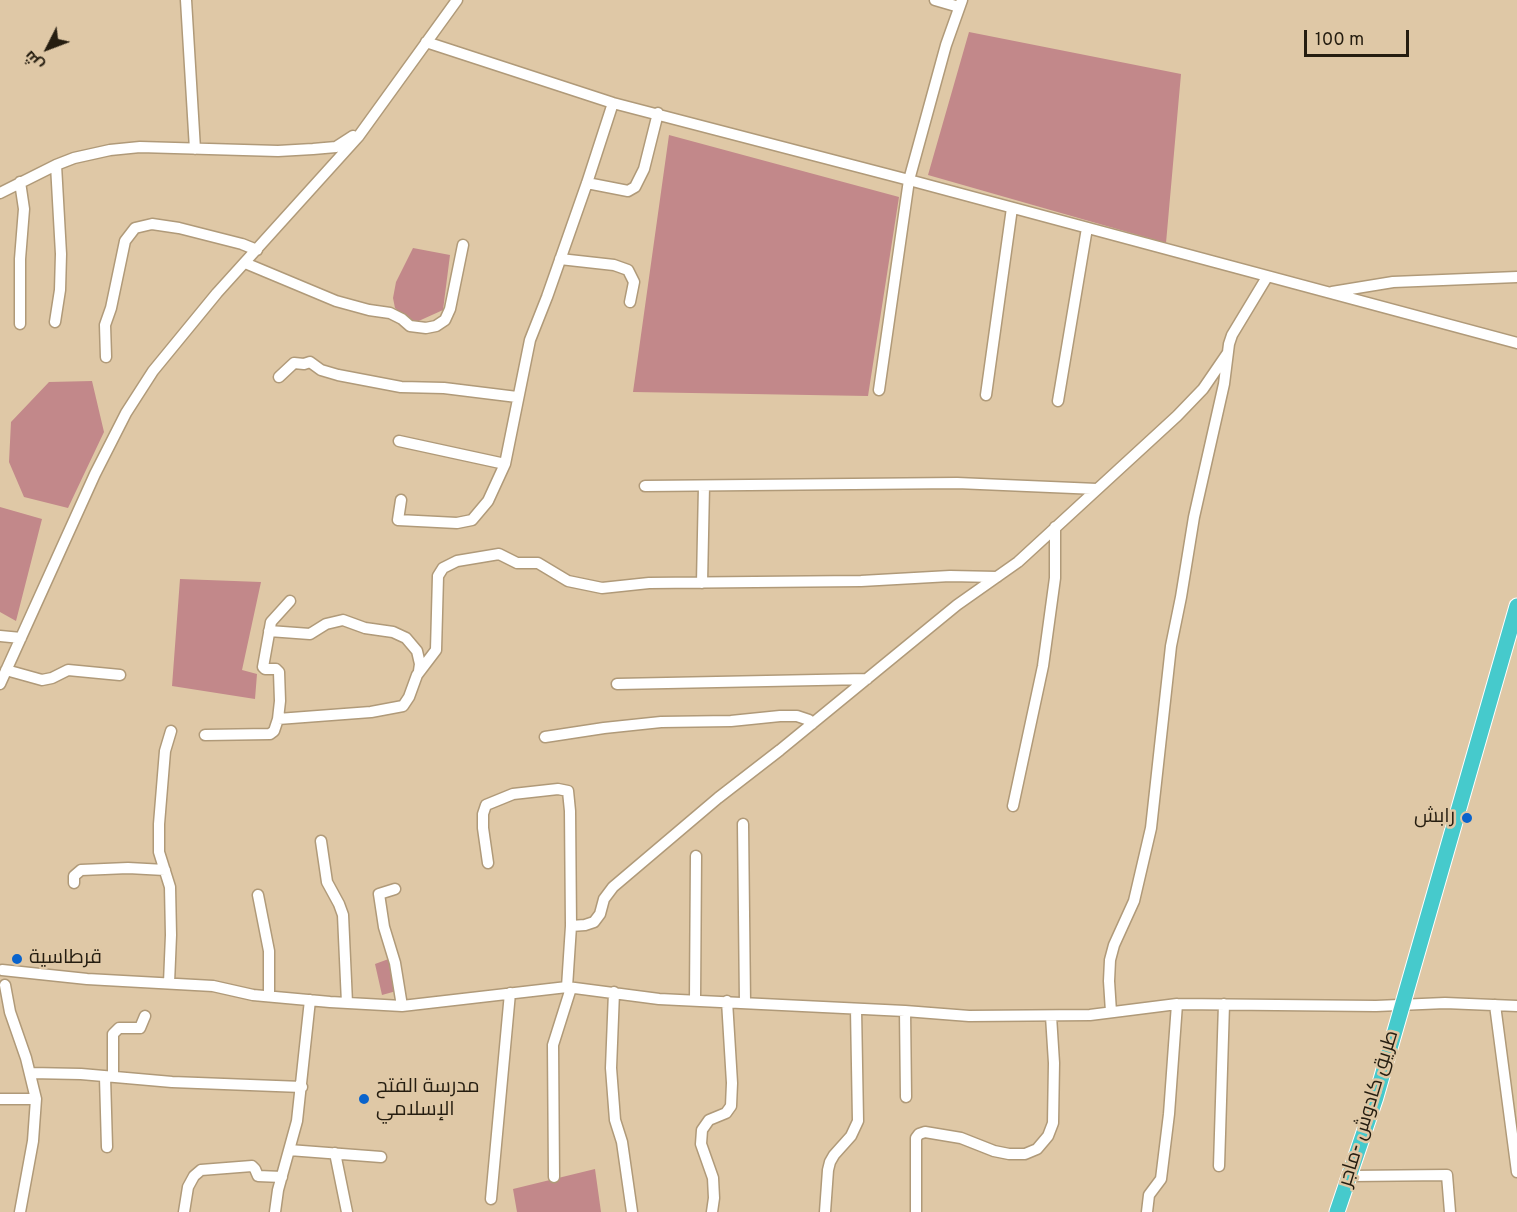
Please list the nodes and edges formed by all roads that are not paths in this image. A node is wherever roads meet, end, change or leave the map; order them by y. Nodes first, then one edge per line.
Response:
1 (186, 0) edge
2 (457, 0) edge
3 (935, 0) edge
4 (960, 3) edge
5 (426, 42) junction
6 (613, 103) junction
7 (658, 113) junction
8 (364, 129) junction
9 (195, 149) junction
10 (56, 165) junction
11 (909, 180) junction
12 (20, 182) junction
13 (587, 183) junction
14 (0, 193) edge
15 (1012, 208) junction
16 (1087, 228) junction
17 (463, 246) dead end
18 (257, 250) junction
19 (560, 259) junction
20 (245, 262) junction
21 (1267, 277) junction
22 (1517, 277) edge
23 (1326, 292) junction
24 (630, 302) dead end
25 (55, 322) dead end
26 (20, 324) dead end
27 (1517, 343) edge
28 (1227, 354) junction
29 (106, 357) dead end
30 (279, 377) dead end
31 (879, 390) dead end
32 (986, 395) dead end
33 (517, 397) junction
34 (1058, 402) dead end
35 (399, 441) dead end
36 (505, 464) junction
37 (645, 486) dead end
38 (704, 486) junction
39 (1097, 489) junction
40 (401, 500) dead end
41 (1055, 527) junction
42 (997, 577) junction
43 (702, 583) junction
44 (290, 602) dead end
45 (1517, 606) edge
46 (269, 631) junction
47 (0, 636) edge
48 (21, 638) junction
49 (6, 670) junction
50 (419, 671) junction
51 (120, 675) dead end
52 (867, 679) junction
53 (0, 684) edge
54 (617, 684) dead end
55 (278, 719) junction
56 (812, 724) junction
57 (171, 731) dead end
58 (205, 735) dead end
59 (545, 737) dead end
60 (1013, 806) dead end
61 (743, 824) dead end
62 (321, 841) dead end
63 (696, 856) dead end
64 (488, 863) dead end
65 (165, 870) junction
66 (74, 883) dead end
67 (395, 889) dead end
68 (258, 895) dead end
69 (571, 926) junction
70 (1, 969) edge
71 (29, 974) junction
72 (170, 983) junction
73 (4, 986) edge
74 (569, 988) junction
75 (614, 992) junction
76 (510, 993) junction
77 (269, 996) junction
78 (0, 1000) edge
79 (310, 1000) junction
80 (695, 1000) junction
81 (727, 1001) junction
82 (347, 1003) junction
83 (745, 1003) junction
84 (1177, 1004) junction
85 (1224, 1004) junction
86 (1495, 1005) junction
87 (402, 1006) junction
88 (1402, 1006) junction
89 (1517, 1006) edge
90 (856, 1009) junction
91 (905, 1011) junction
92 (10, 1012) junction
93 (1111, 1012) junction
94 (145, 1016) dead end
95 (1051, 1016) junction
96 (30, 1074) junction
97 (109, 1076) junction
98 (302, 1087) junction
99 (906, 1097) dead end
100 (0, 1099) edge
101 (36, 1099) junction
102 (107, 1146) dead end
103 (289, 1150) junction
104 (335, 1154) junction
105 (381, 1157) dead end
106 (1219, 1166) dead end
107 (1517, 1172) edge
108 (1351, 1176) junction
109 (282, 1178) junction
110 (554, 1178) dead end
111 (491, 1199) dead end
112 (20, 1212) edge
113 (184, 1212) edge
114 (275, 1212) edge
115 (347, 1212) edge
116 (632, 1212) edge
117 (712, 1212) edge
118 (825, 1212) edge
119 (916, 1212) edge
120 (1147, 1212) edge
121 (1337, 1212) edge
122 (1449, 1212) edge

1 - 9 street
2 - 5 street
3 - 4 street
4 - 11 street
5 - 6 street
5 - 8 street
6 - 7 street
6 - 13 street
7 - 11 street
7 - 13 street
8 - 9 street
8 - 18 street
9 - 10 street
10 - 12 street
10 - 25 street
11 - 15 street
11 - 31 street
12 - 14 street
12 - 26 street
13 - 19 street
15 - 16 street
15 - 32 street
16 - 21 street
16 - 34 street
17 - 20 street
18 - 20 street
18 - 29 street
19 - 24 street
19 - 33 street
20 - 48 street
21 - 23 street
21 - 28 street
22 - 23 street
23 - 27 street
28 - 39 street
28 - 93 street
30 - 33 street
33 - 36 street
35 - 36 street
36 - 40 street
37 - 38 street
38 - 39 street
38 - 43 street
39 - 41 street
41 - 42 street
41 - 60 street
42 - 43 street
42 - 52 street
43 - 50 street
44 - 46 street
45 - 88 highway, طريق كادوش -ماجر
46 - 50 street
46 - 55 street
47 - 48 street
48 - 49 street
49 - 51 street
49 - 53 street
50 - 55 street
52 - 54 street
52 - 56 street
55 - 58 street
56 - 59 street
56 - 69 street
57 - 65 street
61 - 83 street
62 - 82 street
63 - 80 street
64 - 69 street
65 - 66 street
65 - 72 street
67 - 87 street
68 - 77 street
69 - 74 street
70 - 71 street
70 - 73 street
71 - 72 street
71 - 73 street
72 - 77 street
73 - 92 street
74 - 75 street
74 - 76 street
74 - 110 street
75 - 80 street
75 - 116 street
76 - 87 street
76 - 111 street
77 - 79 street
78 - 92 street
79 - 82 street
79 - 98 street
80 - 81 street
81 - 83 street
81 - 117 street
82 - 87 street
83 - 90 street
84 - 85 street
84 - 93 street
84 - 120 street
85 - 88 street
85 - 106 street
86 - 88 street
86 - 89 street
86 - 107 street
88 - 108 highway, طريق كادوش -ماجر
90 - 91 street
90 - 118 street
91 - 95 street
91 - 99 street
92 - 96 street
93 - 95 street
94 - 97 street
95 - 119 street
96 - 97 street
96 - 101 street
97 - 98 street
97 - 102 street
98 - 103 street
100 - 101 street
101 - 112 street
103 - 104 street
103 - 109 street
104 - 105 street
104 - 115 street
108 - 121 highway, طريق كادوش -ماجر
108 - 122 street
109 - 113 street
109 - 114 street

